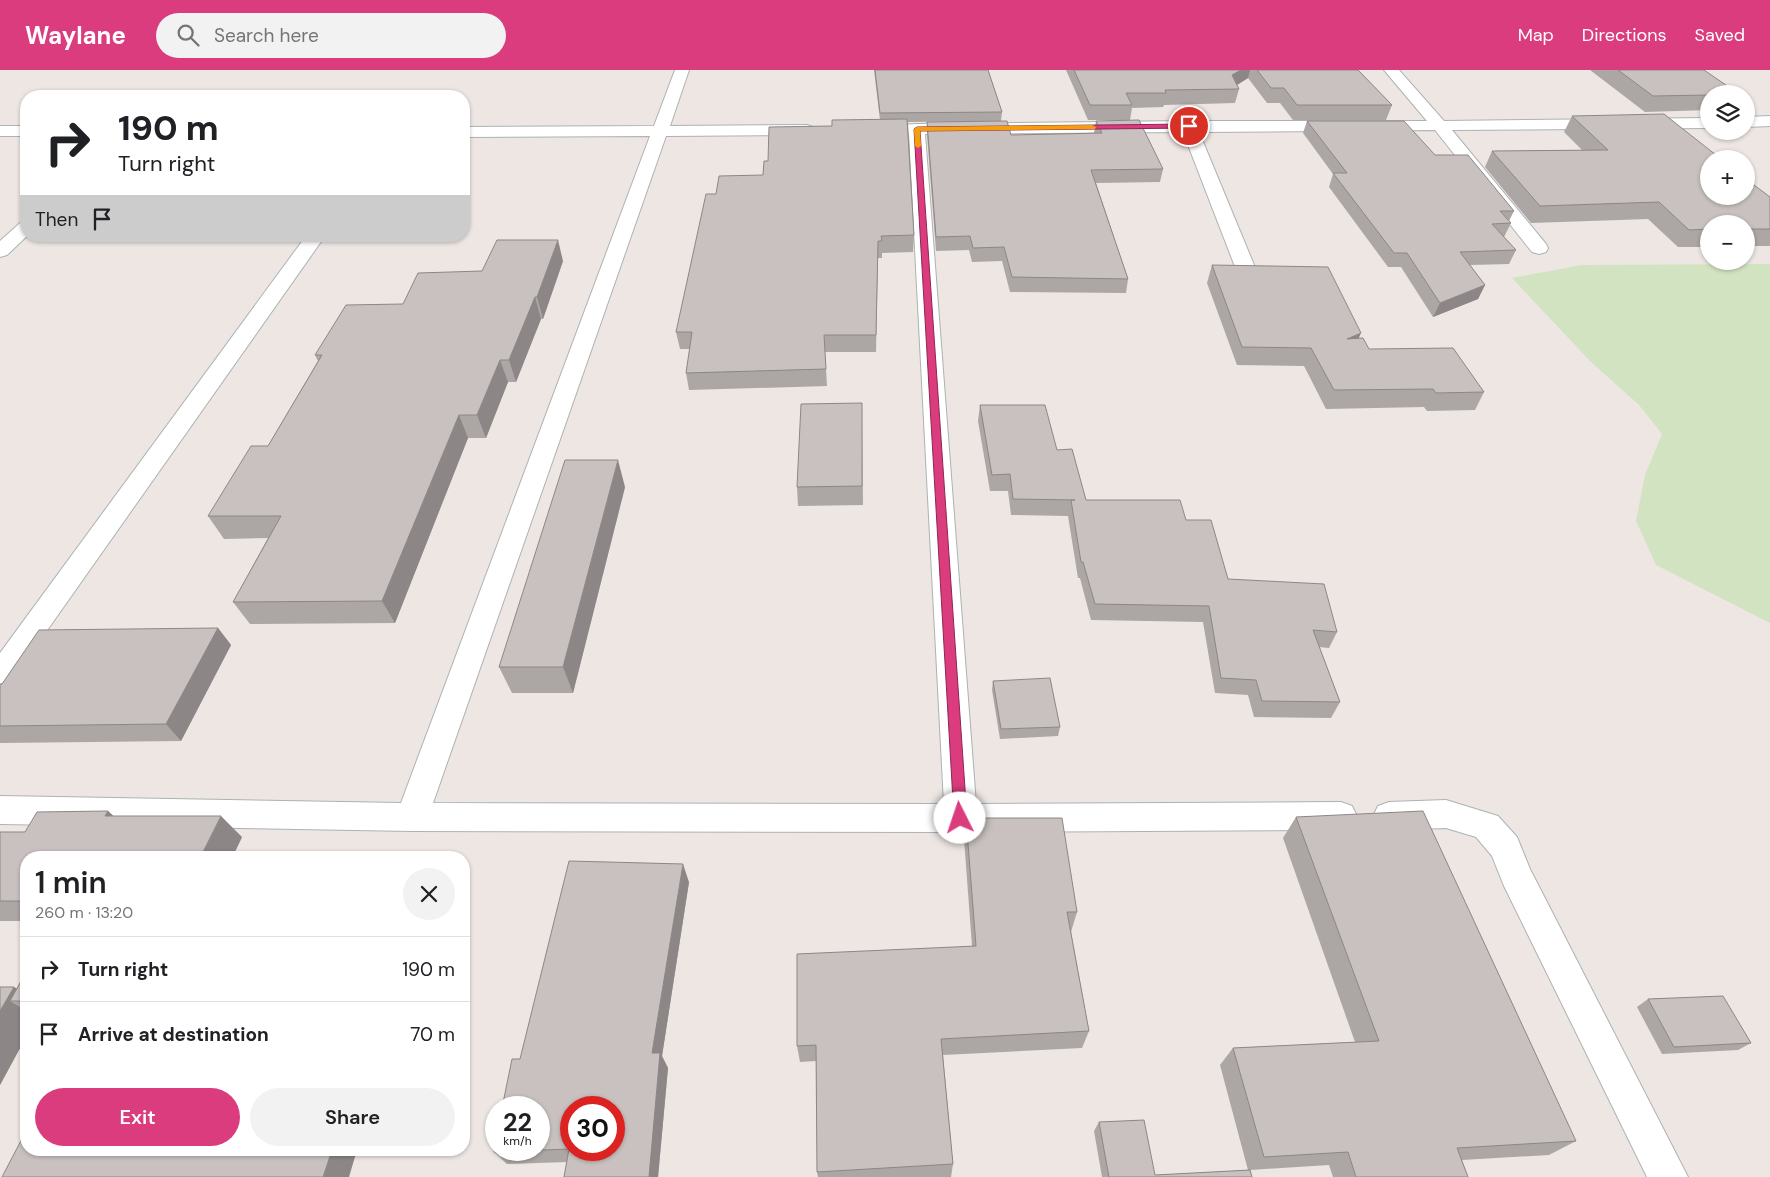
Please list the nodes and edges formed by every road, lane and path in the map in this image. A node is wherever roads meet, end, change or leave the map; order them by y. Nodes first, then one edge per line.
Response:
1 (682, 70) edge
2 (1391, 70) edge
3 (1700, 122) edge
4 (1755, 122) edge
5 (1770, 122) edge
6 (1189, 126) junction
7 (1441, 127) junction
8 (917, 129) junction
9 (818, 130) edge
10 (858, 130) edge
11 (0, 131) edge
12 (20, 131) edge
13 (470, 132) edge
14 (660, 132) junction
15 (20, 233) edge
16 (312, 242) edge
17 (1539, 248) dead end
18 (0, 251) edge
19 (1249, 277) edge
20 (0, 675) edge
21 (0, 810) edge
22 (412, 817) junction
23 (960, 818) junction
24 (1668, 1177) edge

1 - 14 street
2 - 7 street
3 - 7 street
4 - 5 street
6 - 7 street
6 - 8 street
6 - 19 street
7 - 17 street
8 - 10 street
8 - 23 street
9 - 14 street
11 - 12 street
13 - 14 street
14 - 22 street
15 - 18 street
16 - 20 street
21 - 22 street
22 - 23 street
23 - 24 street

